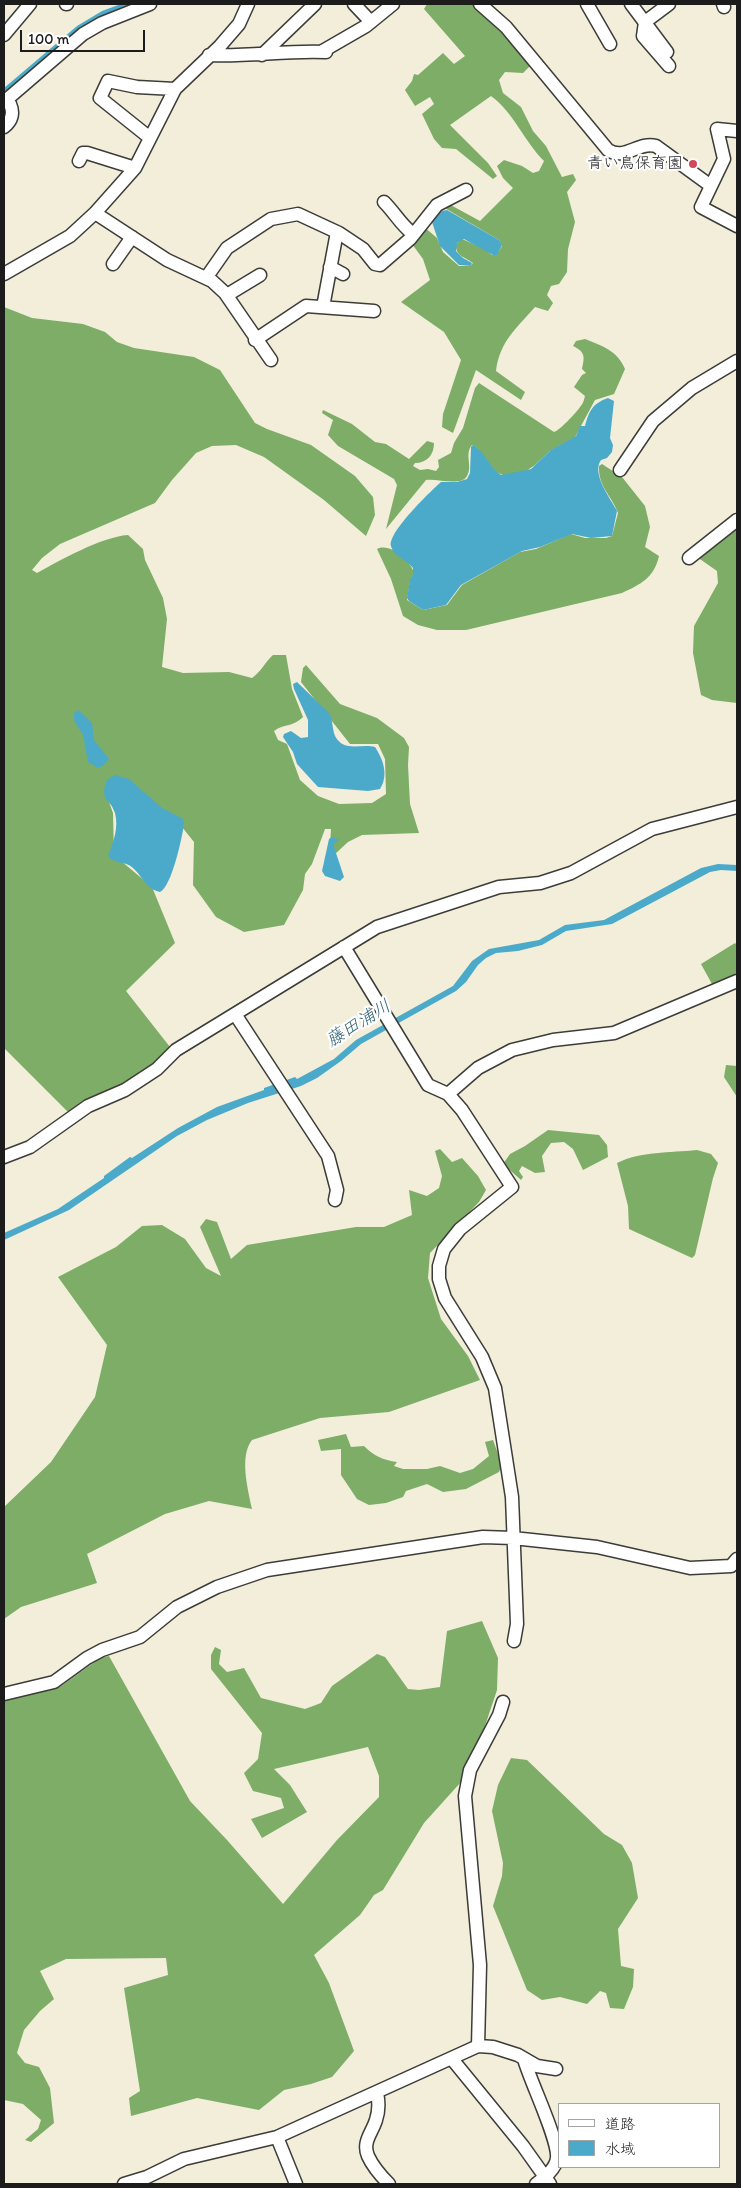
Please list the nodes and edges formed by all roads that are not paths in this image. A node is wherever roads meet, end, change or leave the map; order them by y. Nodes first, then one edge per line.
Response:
1 (30, 4) edge
2 (150, 4) edge
3 (248, 4) edge
4 (315, 4) edge
5 (354, 4) edge
6 (393, 4) edge
7 (480, 4) edge
8 (586, 4) edge
9 (631, 4) edge
10 (669, 4) edge
11 (371, 22) junction
12 (645, 22) junction
13 (4, 35) edge
14 (610, 44) dead end
15 (209, 55) junction
16 (262, 55) junction
17 (670, 62) dead end
18 (174, 89) junction
19 (4, 101) edge
20 (4, 127) edge
21 (737, 131) edge
22 (150, 138) junction
23 (79, 161) dead end
24 (135, 168) junction
25 (712, 186) junction
26 (466, 190) dead end
27 (384, 202) dead end
28 (95, 213) junction
29 (737, 226) edge
30 (337, 232) junction
31 (413, 234) junction
32 (132, 237) junction
33 (113, 264) dead end
34 (330, 267) junction
35 (4, 274) edge
36 (343, 274) dead end
37 (260, 276) dead end
38 (206, 278) junction
39 (227, 295) junction
40 (323, 307) junction
41 (374, 311) dead end
42 (255, 340) junction
43 (270, 360) dead end
44 (737, 361) edge
45 (620, 470) dead end
46 (737, 520) edge
47 (689, 558) dead end
48 (737, 807) edge
49 (344, 946) junction
50 (737, 981) edge
51 (235, 1014) junction
52 (448, 1094) junction
53 (4, 1157) edge
54 (335, 1200) dead end
55 (513, 1538) junction
56 (737, 1559) edge
57 (514, 1641) dead end
58 (4, 1694) edge
59 (503, 1702) dead end
60 (478, 2046) junction
61 (452, 2059) junction
62 (524, 2059) junction
63 (556, 2069) dead end
64 (377, 2093) junction
65 (277, 2138) junction
66 (544, 2182) edge
67 (124, 2184) edge
68 (296, 2184) edge
69 (389, 2184) edge

1 - 13 street
2 - 19 street
3 - 15 street
4 - 16 street
5 - 11 street
6 - 11 street
7 - 25 street
8 - 14 street
9 - 12 street
10 - 12 street
11 - 16 street
12 - 17 street
15 - 16 street
15 - 18 street
18 - 22 street
18 - 22 street
19 - 20 street
21 - 25 street
22 - 24 street
23 - 24 street
24 - 28 street
25 - 29 street
26 - 31 street
27 - 31 street
28 - 32 street
28 - 35 street
30 - 31 street
30 - 34 street
30 - 38 street
32 - 33 street
32 - 38 street
34 - 36 street
34 - 40 street
37 - 39 street
38 - 39 street
39 - 42 street
40 - 41 street
40 - 42 street
42 - 43 street
44 - 45 street
46 - 47 street
48 - 49 street
49 - 51 street
49 - 52 street
50 - 52 street
51 - 53 street
51 - 54 street
52 - 55 street
55 - 56 street
55 - 57 street
55 - 58 street
59 - 60 street
60 - 61 street
60 - 62 street
61 - 64 street
61 - 66 street
62 - 63 street
62 - 66 street
64 - 65 street
64 - 69 street
65 - 67 street
65 - 68 street

